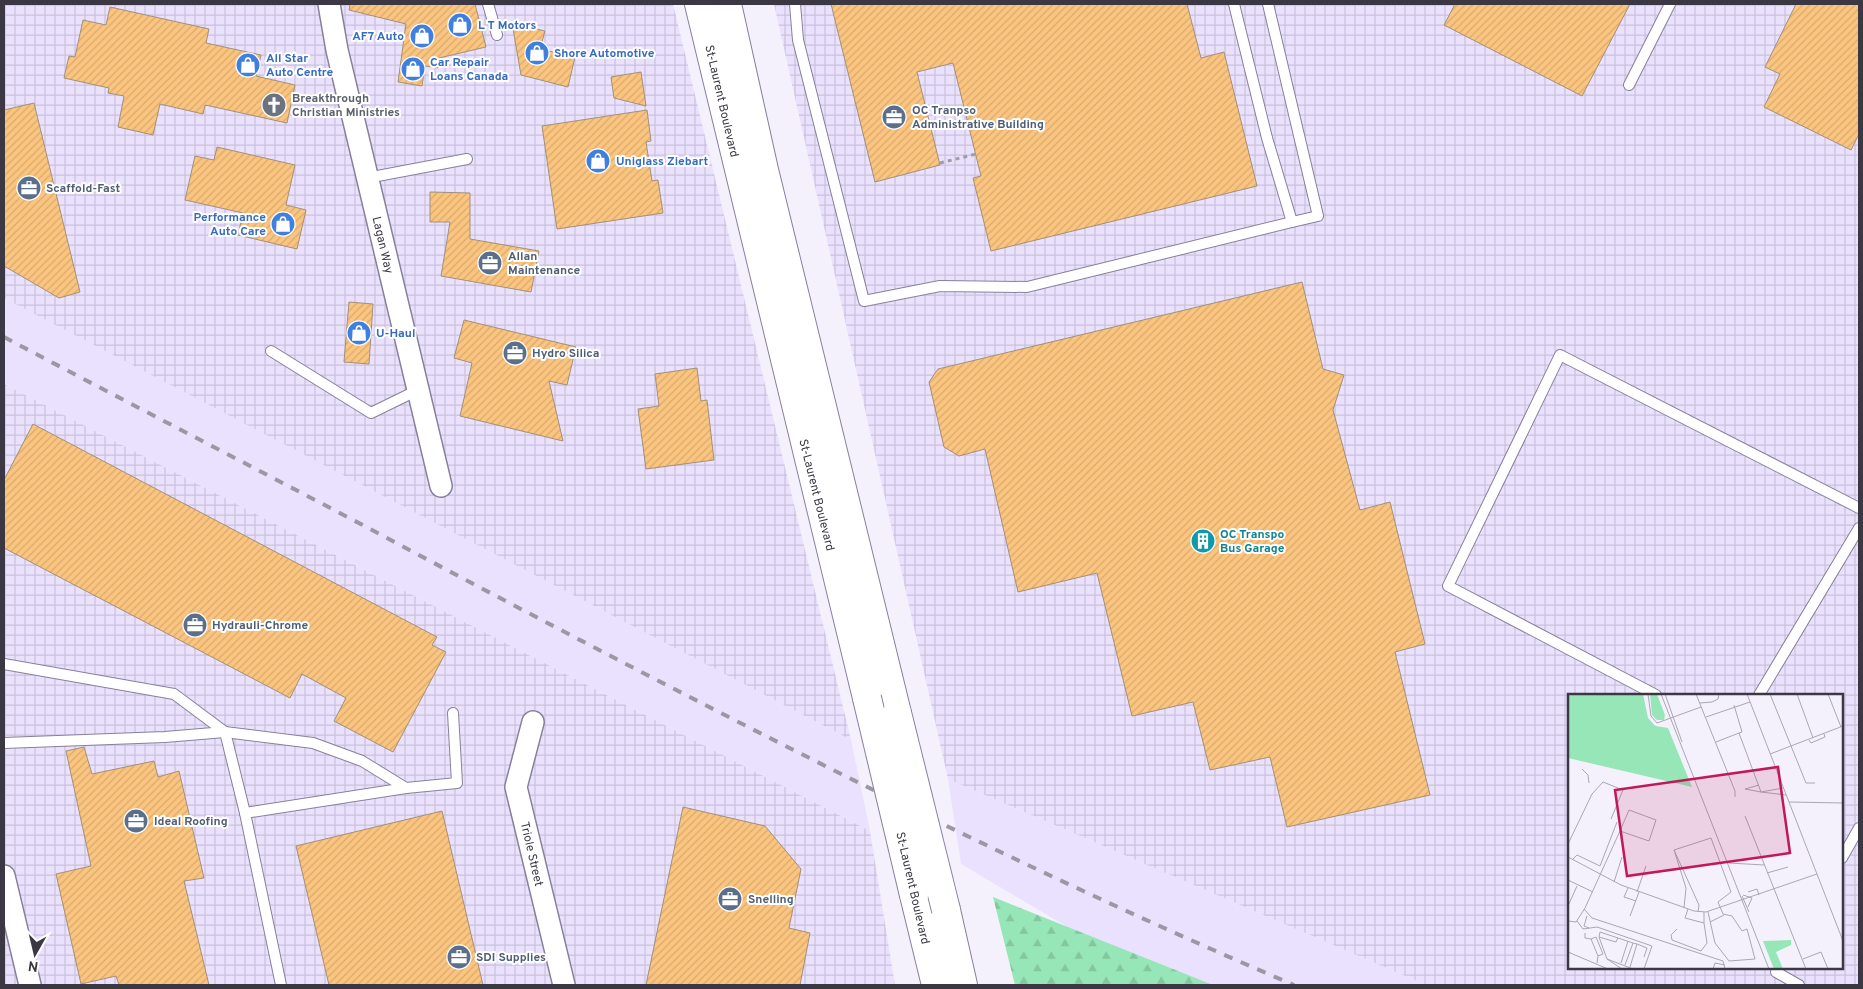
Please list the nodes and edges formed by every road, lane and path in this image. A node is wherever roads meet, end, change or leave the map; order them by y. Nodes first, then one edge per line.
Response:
1 (329, 4) edge
2 (488, 4) edge
3 (699, 4) edge
4 (727, 4) edge
5 (795, 4) edge
6 (1234, 4) edge
7 (1268, 4) edge
8 (1670, 4) edge
9 (497, 35) dead end
10 (1629, 85) dead end
11 (976, 154) dead end
12 (467, 160) dead end
13 (940, 163) dead end
14 (367, 178) junction
15 (1292, 222) junction
16 (271, 351) dead end
17 (418, 390) junction
18 (441, 486) dead end
19 (1859, 508) edge
20 (1859, 528) edge
21 (4, 664) edge
22 (1654, 694) edge
23 (1760, 694) edge
24 (453, 713) dead end
25 (532, 722) dead end
26 (225, 732) junction
27 (4, 743) edge
28 (406, 788) junction
29 (245, 813) junction
30 (1859, 828) edge
31 (1843, 856) edge
32 (4, 876) edge
33 (1778, 969) edge
34 (30, 985) edge
35 (281, 985) edge
36 (564, 985) edge
37 (936, 985) edge
38 (963, 985) edge
39 (1799, 985) edge

1 - 14 street, Lagan Way
2 - 9 lane
3 - 37 main road, St-Laurent Boulevard, bridge
4 - 38 main road, St-Laurent Boulevard, bridge
5 - 15 lane
6 - 15 lane
7 - 15 lane
8 - 10 lane
11 - 13 path
12 - 14 lane
14 - 17 street, Lagan Way
16 - 17 lane
17 - 18 street, Lagan Way
19 - 22 lane
20 - 23 lane
21 - 26 lane
24 - 28 lane
25 - 36 street, Triole Street
26 - 27 lane
26 - 28 lane
26 - 29 lane
28 - 29 lane
29 - 35 lane
30 - 31 lane
32 - 34 street
33 - 39 lane

